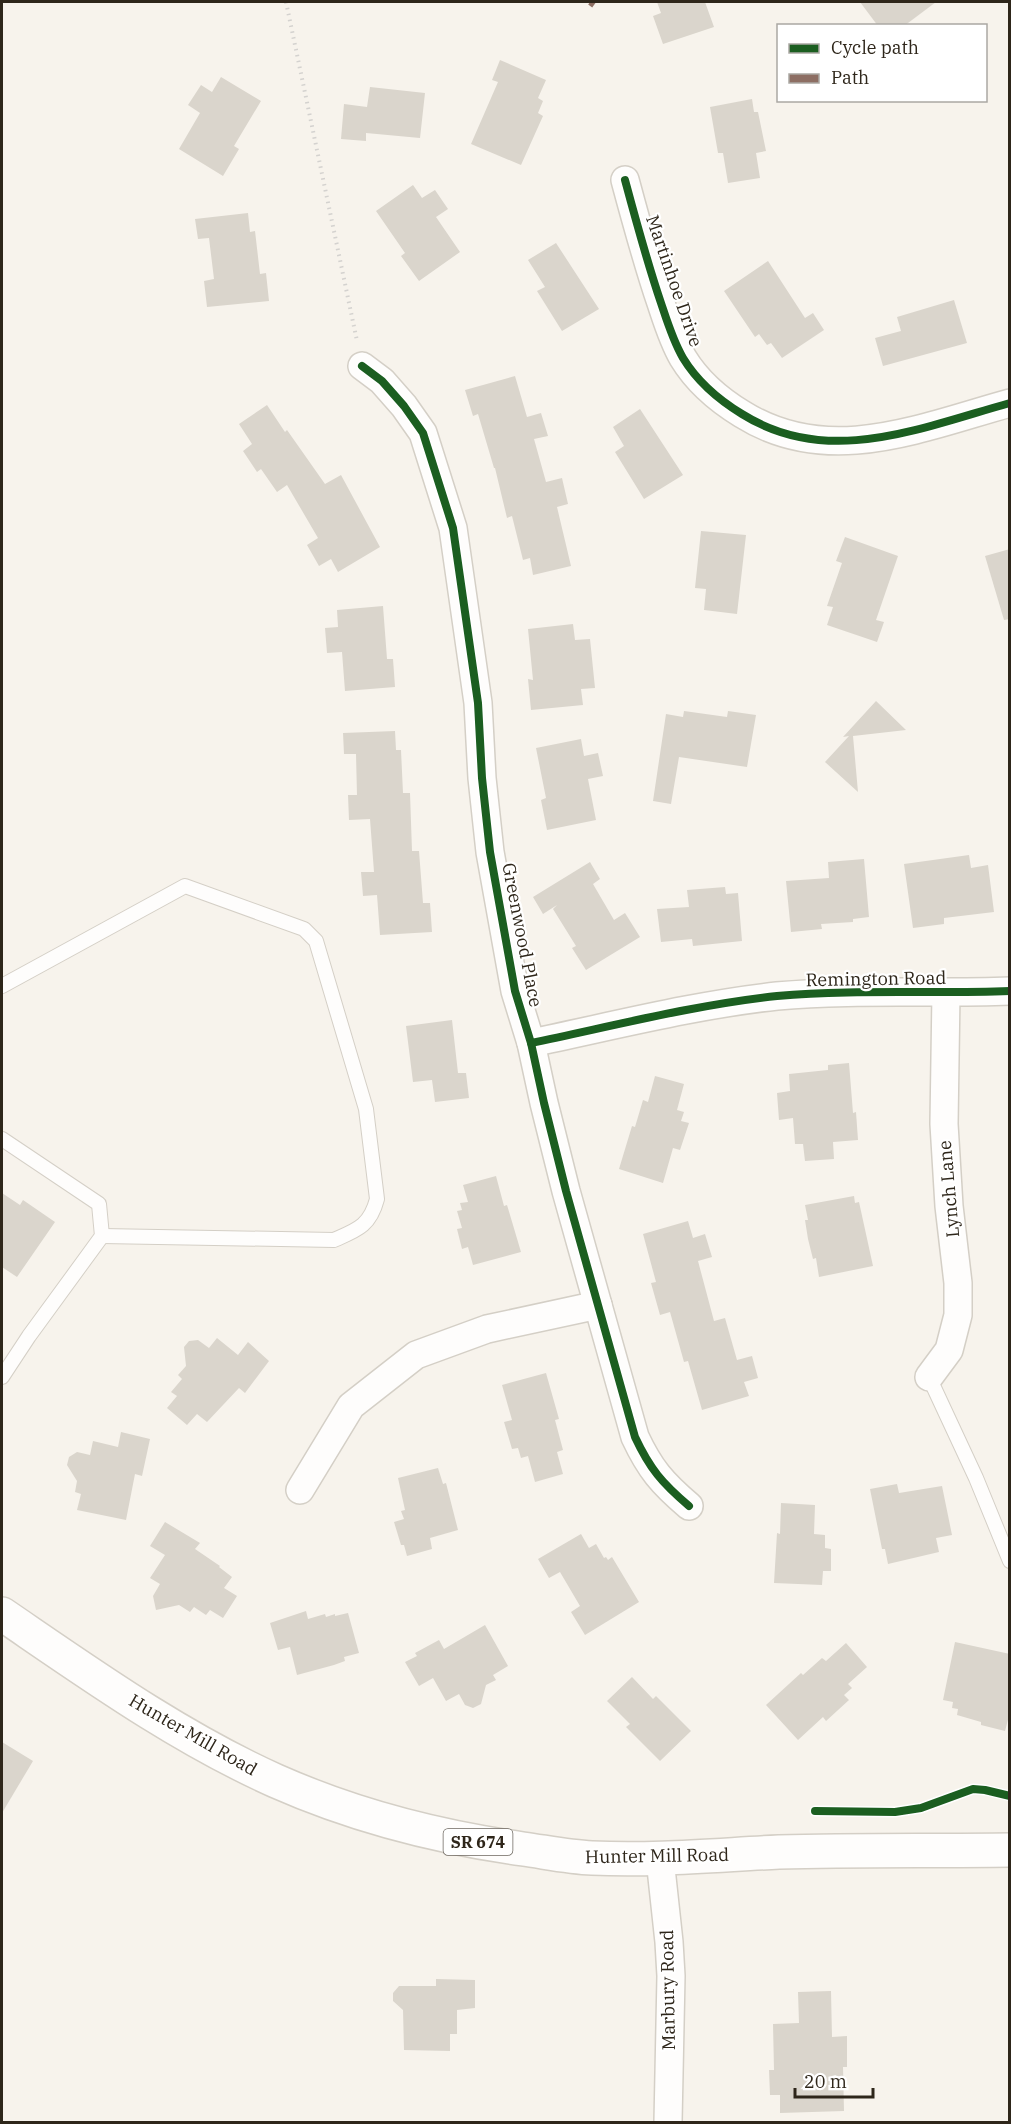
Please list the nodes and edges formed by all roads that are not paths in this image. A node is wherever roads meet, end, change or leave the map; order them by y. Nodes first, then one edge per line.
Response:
1 (625, 180) dead end
2 (362, 366) road end
3 (1010, 404) edge
4 (2, 986) edge
5 (1010, 991) edge
6 (946, 993) junction
7 (531, 1043) junction
8 (2, 1139) edge
9 (102, 1236) junction
10 (598, 1305) junction
11 (2, 1377) edge
12 (929, 1377) joint
13 (300, 1490) dead end
14 (689, 1506) dead end
15 (1010, 1561) edge
16 (2, 1614) edge
17 (1010, 1850) edge
18 (660, 1858) junction
19 (668, 2122) edge

1 - 3 street, Martinhoe Drive
2 - 7 street, Greenwood Place
4 - 9 lane
5 - 6 street, Remington Road
6 - 7 street, Remington Road
6 - 12 street, Lynch Lane
7 - 10 street, Greenwood Place
8 - 9 lane
9 - 11 lane
10 - 13 street
10 - 14 street, Greenwood Place
12 - 15 lane
16 - 18 main road, Hunter Mill Road / SR 674
17 - 18 main road, Hunter Mill Road / SR 674
18 - 19 street, Marbury Road

